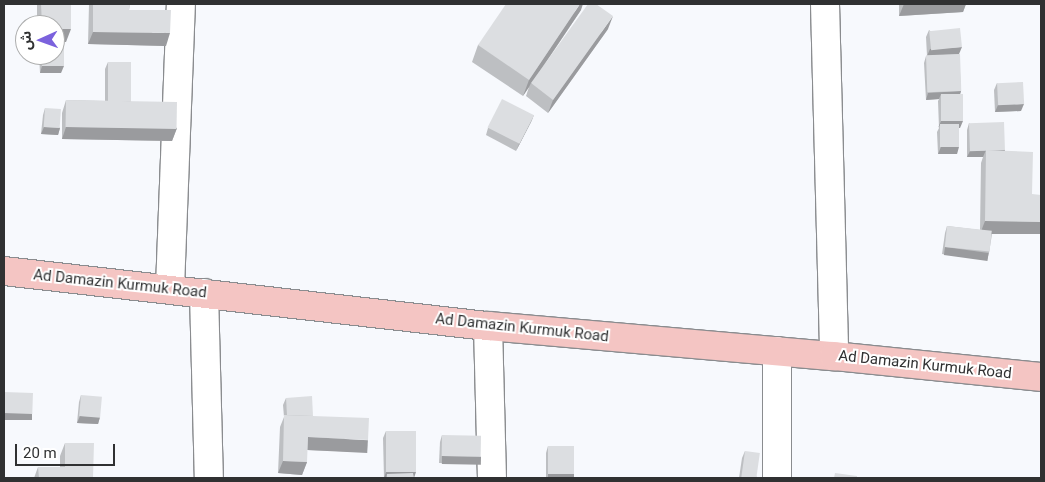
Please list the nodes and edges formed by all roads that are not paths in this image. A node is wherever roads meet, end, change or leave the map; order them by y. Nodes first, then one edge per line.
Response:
1 (181, 4) edge
2 (825, 4) edge
3 (4, 271) edge
4 (170, 288) junction
5 (204, 293) junction
6 (488, 326) junction
7 (777, 351) junction
8 (834, 356) junction
9 (1041, 377) edge
10 (209, 478) edge
11 (492, 478) edge
12 (777, 478) edge

1 - 4 street
2 - 8 street
3 - 4 highway, Ad Damazin Kurmuk Road
4 - 5 highway, Ad Damazin Kurmuk Road
5 - 6 highway, Ad Damazin Kurmuk Road
5 - 10 street
6 - 7 highway, Ad Damazin Kurmuk Road
6 - 11 street
7 - 8 highway, Ad Damazin Kurmuk Road
7 - 12 street
8 - 9 highway, Ad Damazin Kurmuk Road

